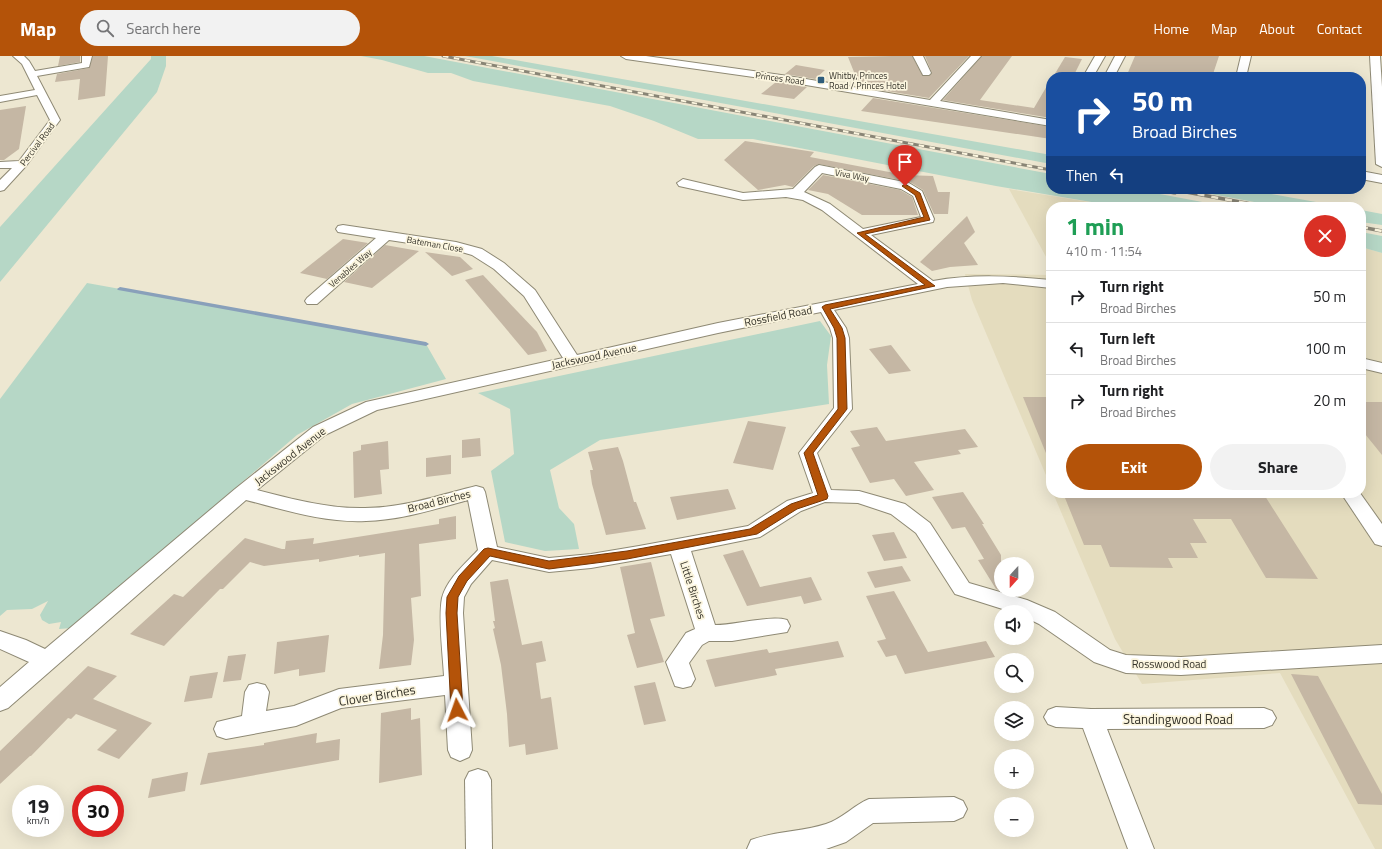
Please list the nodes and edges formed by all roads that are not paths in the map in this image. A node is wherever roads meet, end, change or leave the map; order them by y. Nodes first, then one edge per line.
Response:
1 (18, 56) edge
2 (87, 56) edge
3 (626, 56) edge
4 (700, 56) edge
5 (918, 56) edge
6 (976, 56) edge
7 (1100, 56) edge
8 (1120, 56) edge
9 (1246, 56) edge
10 (1375, 56) edge
11 (690, 66) junction
12 (1095, 67) junction
13 (1092, 72) edge
14 (1108, 72) edge
15 (1112, 72) edge
16 (1242, 72) edge
17 (926, 73) dead end
18 (32, 74) junction
19 (40, 92) junction
20 (0, 99) edge
21 (933, 103) junction
22 (1046, 122) edge
23 (22, 164) junction
24 (1382, 164) edge
25 (0, 165) edge
26 (1366, 176) edge
27 (1382, 179) edge
28 (683, 183) dead end
29 (0, 187) edge
30 (796, 193) junction
31 (343, 229) dead end
32 (860, 233) junction
33 (387, 235) junction
34 (1046, 283) edge
35 (931, 286) junction
36 (312, 301) dead end
37 (825, 307) junction
38 (718, 328) joint
39 (572, 360) junction
40 (1366, 364) edge
41 (1382, 368) edge
42 (242, 493) junction
43 (824, 496) junction
44 (1353, 498) edge
45 (1382, 539) edge
46 (679, 546) junction
47 (488, 552) junction
48 (779, 626) dead end
49 (707, 633) junction
50 (0, 640) edge
51 (1382, 654) edge
52 (47, 661) junction
53 (683, 679) dead end
54 (455, 684) junction
55 (257, 692) dead end
56 (0, 701) edge
57 (1056, 717) dead end
58 (1264, 718) dead end
59 (1091, 719) junction
60 (253, 724) junction
61 (226, 729) dead end
62 (460, 750) dead end
63 (478, 780) dead end
64 (954, 809) dead end
65 (817, 845) edge
66 (479, 849) edge
67 (760, 849) edge
68 (1141, 849) edge

1 - 18 street, Percival Road
2 - 18 street
3 - 11 street, Princes Road
4 - 11 street
5 - 17 street
6 - 21 street
7 - 12 street
8 - 15 street
9 - 16 street
10 - 24 street
11 - 21 street, Princes Road
12 - 13 street
12 - 14 street
18 - 19 street, Percival Road
19 - 20 street
19 - 23 street, Percival Road
21 - 22 street, Princes Road
23 - 25 street
23 - 29 street, Percival Road
26 - 27 street
28 - 30 street
30 - 32 street
30 - 32 street, Viva Way
31 - 33 street, Bateman Close
32 - 35 street
33 - 36 street, Venables Way
33 - 39 street, Bateman Close
34 - 35 street, Rossfield Road
35 - 37 street, Rossfield Road
37 - 38 street, Rossfield Road
37 - 43 street
38 - 39 street, Jackswood Avenue
39 - 42 street, Jackswood Avenue
40 - 41 street
42 - 47 street, Broad Birches
42 - 52 street, Jackswood Avenue
43 - 46 street
43 - 51 street, Rosswood Road
44 - 45 street
46 - 47 street
46 - 49 street, Little Birches
47 - 54 street
48 - 49 street, Little Birches
49 - 53 street, Little Birches
50 - 52 street
52 - 56 street, Jackswood Avenue
54 - 60 street, Clover Birches
54 - 62 street
55 - 60 street
57 - 59 street, Standingwood Road
58 - 59 street, Standingwood Road
59 - 68 street
60 - 61 street, Clover Birches
63 - 66 street
64 - 65 street
65 - 67 street

